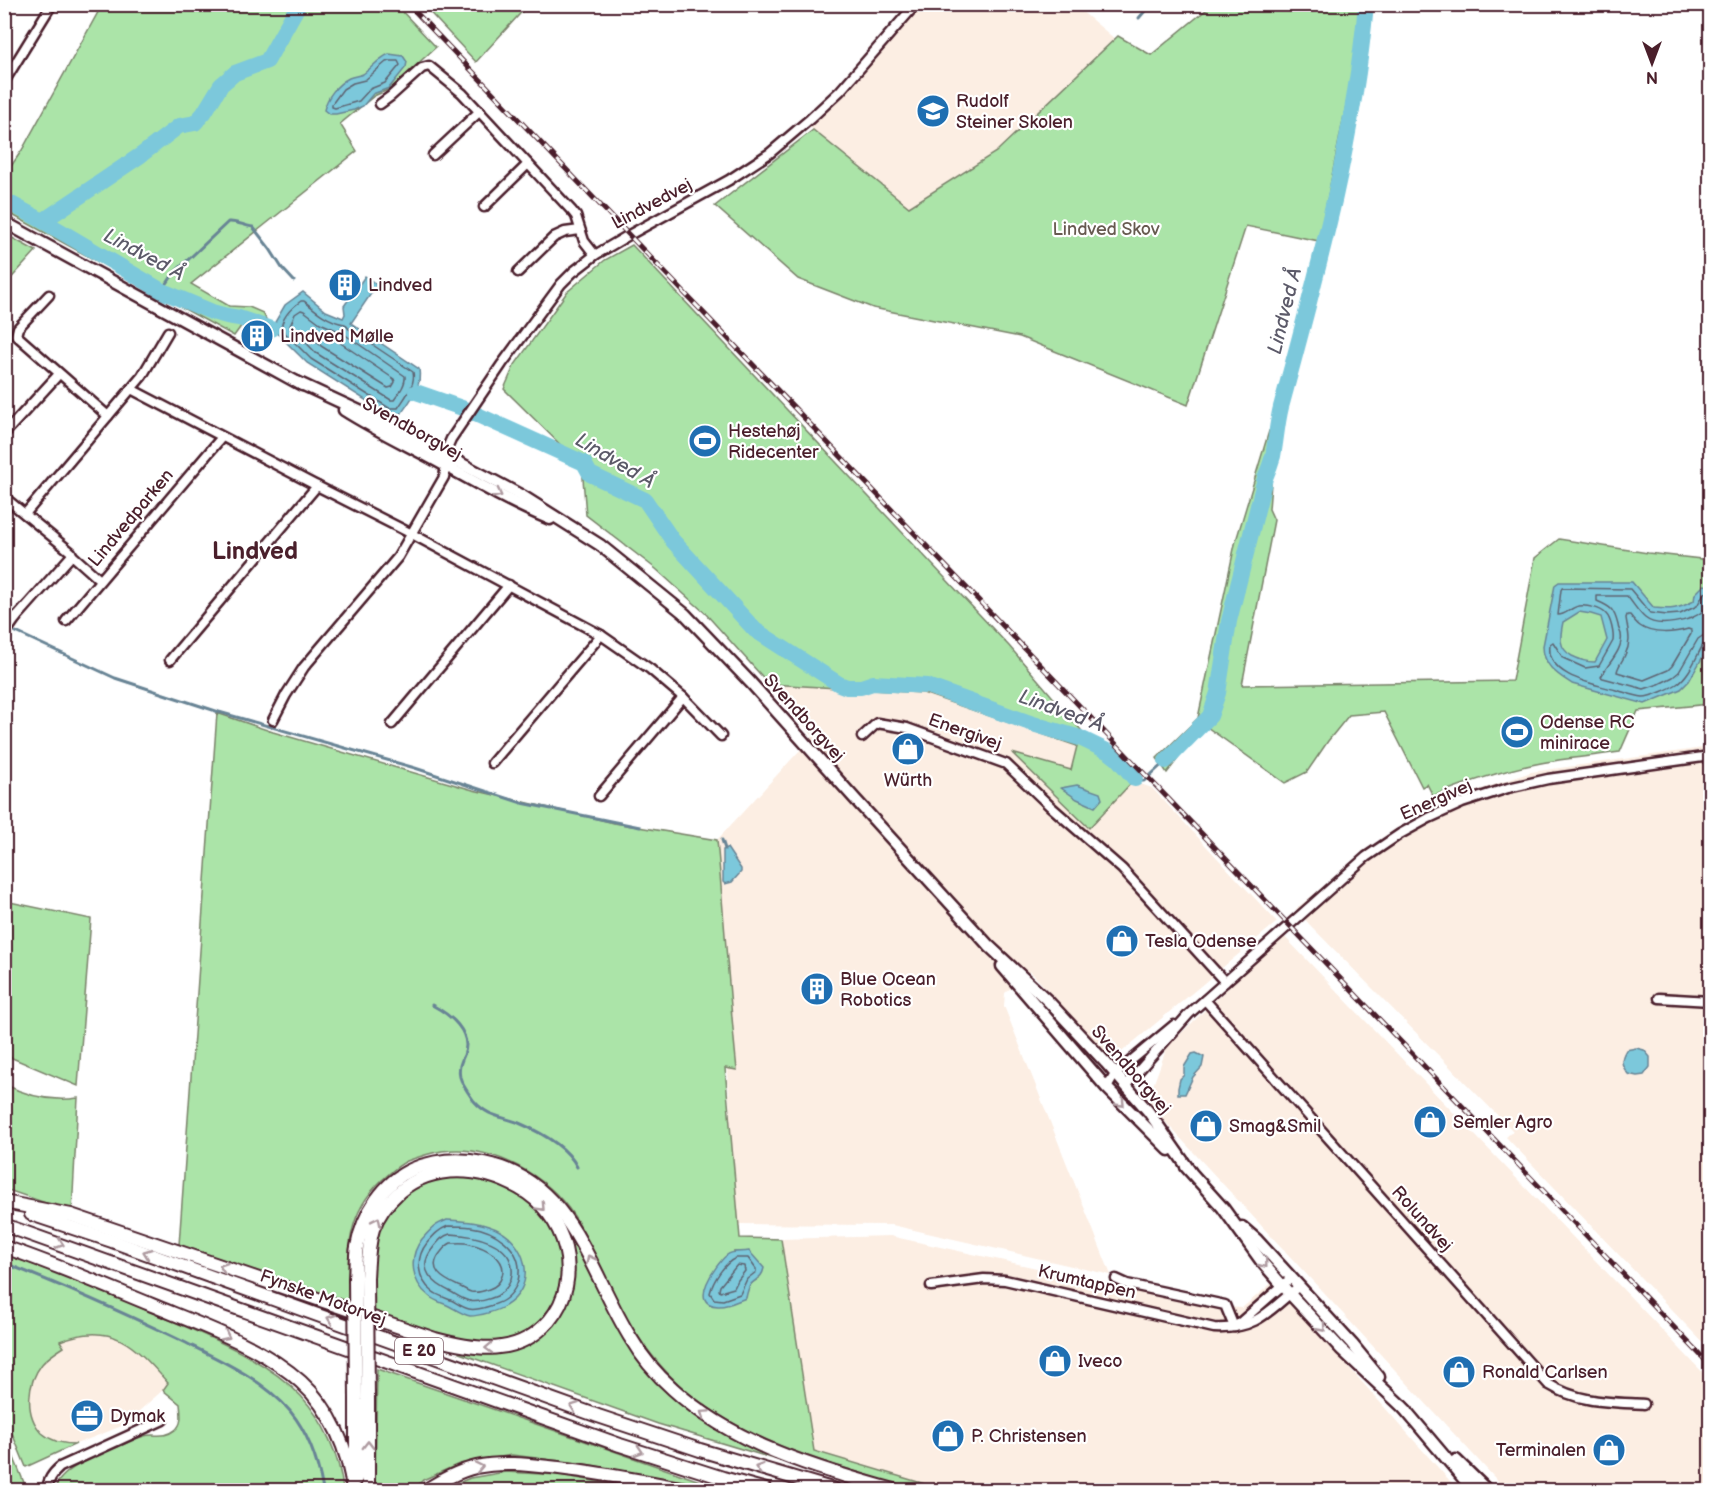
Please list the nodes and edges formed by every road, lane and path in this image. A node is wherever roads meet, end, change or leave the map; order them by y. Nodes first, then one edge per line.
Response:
1 (52, 4) edge
2 (916, 4) edge
3 (4, 81) edge
4 (380, 104) dead end
5 (480, 111) junction
6 (433, 155) dead end
7 (528, 164) junction
8 (484, 207) dead end
9 (4, 222) edge
10 (580, 230) junction
11 (595, 255) junction
12 (518, 272) dead end
13 (49, 295) dead end
14 (168, 332) dead end
15 (59, 374) junction
16 (297, 382) junction
17 (131, 389) junction
18 (108, 416) junction
19 (4, 434) edge
20 (222, 436) junction
21 (446, 454) junction
22 (446, 466) junction
23 (316, 486) junction
24 (4, 497) edge
25 (25, 514) junction
26 (578, 530) junction
27 (412, 534) junction
28 (72, 555) junction
29 (100, 580) junction
30 (509, 585) junction
31 (4, 615) edge
32 (16, 618) junction
33 (66, 621) dead end
34 (601, 635) junction
35 (4, 636) edge
36 (170, 660) dead end
37 (683, 697) junction
38 (273, 720) dead end
39 (392, 724) dead end
40 (721, 736) dead end
41 (862, 737) dead end
42 (1710, 756) edge
43 (492, 763) dead end
44 (599, 796) dead end
45 (989, 946) junction
46 (1225, 982) junction
47 (1659, 998) dead end
48 (1205, 1000) junction
49 (1710, 1001) edge
50 (1189, 1014) junction
51 (1111, 1080) junction
52 (1126, 1084) junction
53 (1190, 1171) junction
54 (4, 1204) edge
55 (4, 1225) edge
56 (4, 1246) edge
57 (361, 1278) junction
58 (1116, 1279) dead end
59 (932, 1286) dead end
60 (1290, 1286) junction
61 (1234, 1327) junction
62 (362, 1399) junction
63 (1644, 1404) dead end
64 (163, 1420) dead end
65 (1429, 1436) junction
66 (47, 1491) edge
67 (354, 1491) edge
68 (368, 1491) edge
69 (426, 1491) edge
70 (691, 1491) edge
71 (766, 1491) edge
72 (835, 1491) edge
73 (894, 1491) edge
74 (1473, 1491) edge
75 (1487, 1491) edge

1 - 3 street
2 - 11 street, Lindvedvej
4 - 5 street
5 - 6 street
5 - 7 street
7 - 8 street
7 - 10 street
9 - 16 main road, Svendborgvej
10 - 11 street
10 - 12 street
11 - 21 street, Lindvedvej
13 - 15 street
14 - 17 street
15 - 18 street
15 - 19 street
16 - 21 main road, Svendborgvej
16 - 22 main road, Svendborgvej
17 - 18 street
17 - 20 street
18 - 25 street
20 - 23 street
20 - 29 street, Lindvedparken
21 - 22 street, Lindvedvej
21 - 26 main road, Svendborgvej
22 -> 26 main road, Svendborgvej
22 - 27 street
23 - 27 street
23 - 36 street
24 - 25 street
25 - 28 street
26 - 45 main road, Svendborgvej
27 - 30 street
27 - 38 street
28 - 29 street
28 - 32 street
29 - 33 street, Lindvedparken
30 - 34 street
30 - 39 street
31 - 32 street
32 - 35 street
34 - 37 street
34 - 43 street
37 - 40 street
37 - 44 street
41 - 46 street, Energivej
42 - 46 street, Energivej
45 - 51 main road, Svendborgvej
45 - 51 main road, Svendborgvej
46 - 48 street, Energivej
47 - 49 street
48 - 50 street, Energivej
48 - 63 street, Rolundvej
50 - 51 street, Energivej
50 - 52 street, Energivej
51 - 52 main road, Svendborgvej
51 -> 53 main road, Svendborgvej
52 - 53 main road, Svendborgvej
53 - 60 main road, Svendborgvej
57 -> 54 highway
72 -> 54 highway, Fynske Motorvej / E 20
55 -> 71 highway, Fynske Motorvej / E 20
56 -> 67 highway
57 - 62 highway, bridge
73 -> 57 highway
58 - 61 street, Krumtappen
59 - 61 street, Krumtappen
60 - 61 street
60 - 65 main road, Svendborgvej
62 - 67 highway
68 -> 62 highway
64 - 66 street
65 - 74 main road, Svendborgvej
65 - 75 main road, Svendborgvej
69 -> 70 highway

